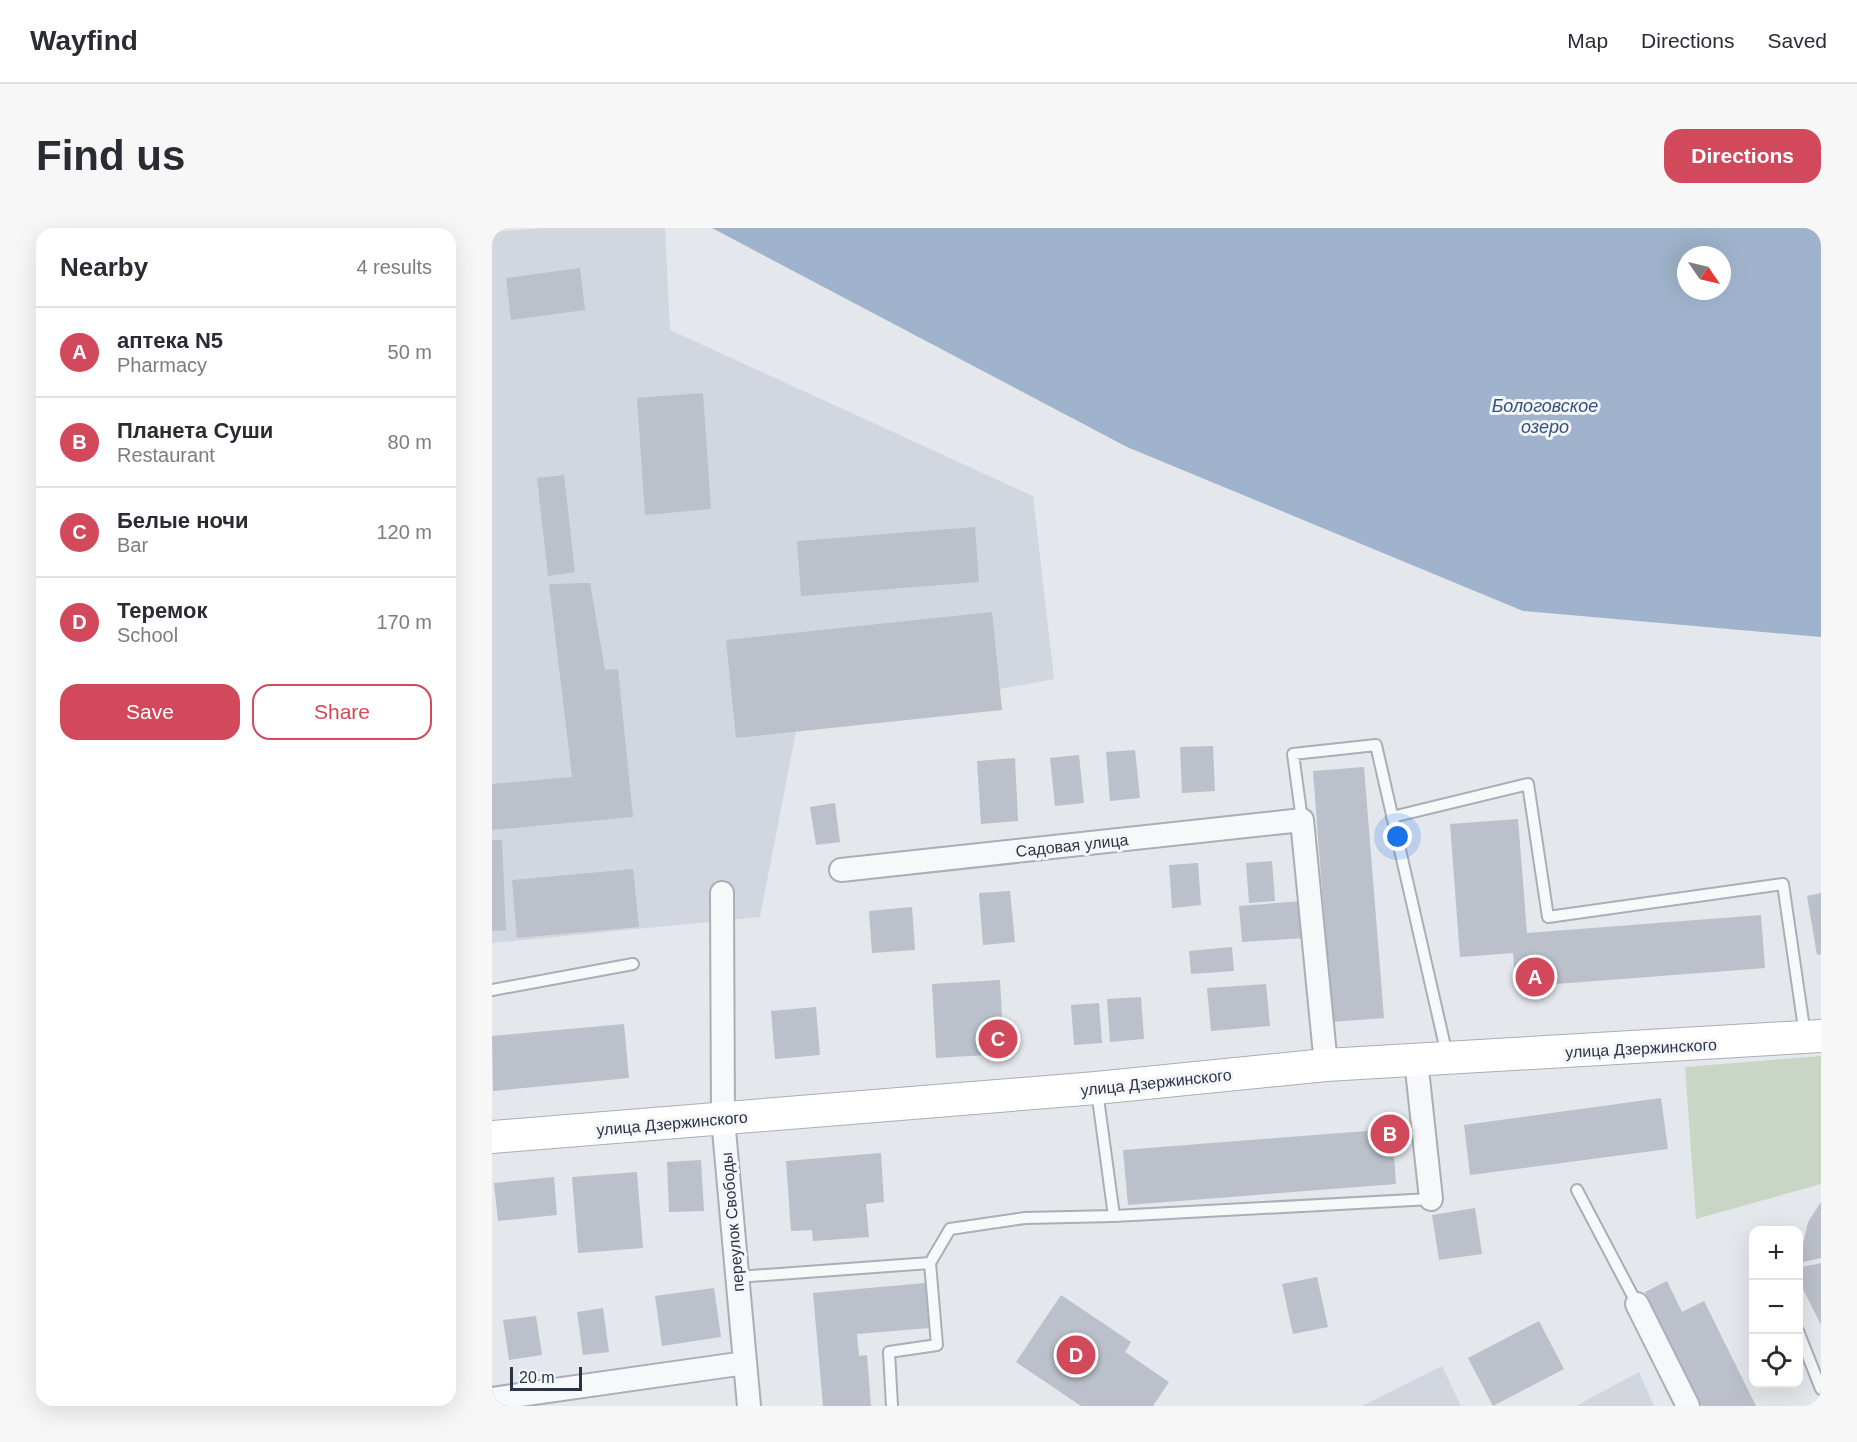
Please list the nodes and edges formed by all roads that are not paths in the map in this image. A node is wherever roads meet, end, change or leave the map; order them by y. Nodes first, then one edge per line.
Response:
1 (1392, 816) junction
2 (1302, 820) junction
3 (841, 870) dead end
4 (722, 893) dead end
5 (633, 964) dead end
6 (492, 990) edge
7 (1813, 1037) edge
8 (1448, 1059) junction
9 (1416, 1060) junction
10 (1326, 1065) junction
11 (1096, 1088) junction
12 (723, 1119) junction
13 (492, 1137) edge
14 (1577, 1190) dead end
15 (1431, 1199) joint
16 (1114, 1216) junction
17 (930, 1263) junction
18 (737, 1277) junction
19 (1637, 1304) joint
20 (1800, 1334) edge
21 (745, 1363) junction
22 (1821, 1389) edge
23 (492, 1399) edge
24 (749, 1406) edge
25 (892, 1406) edge
26 (1688, 1406) edge

1 - 2 lane
1 - 7 lane
1 - 8 lane
2 - 3 street, Садовая улица
2 - 10 street
4 - 12 street, переулок Свободы
5 - 6 lane
7 - 8 main road, улица Дзержинского
8 - 9 main road, улица Дзержинского
9 - 10 main road, улица Дзержинского
9 - 15 street
10 - 11 main road, улица Дзержинского
11 - 12 main road, улица Дзержинского
11 - 16 lane
12 - 13 main road, улица Дзержинского
12 - 18 street, переулок Свободы
14 - 19 lane
15 - 16 lane
16 - 17 lane
17 - 18 lane
17 - 25 lane
18 - 21 street, переулок Свободы
19 - 26 street
20 - 22 lane
21 - 23 street
21 - 24 street, переулок Свободы

